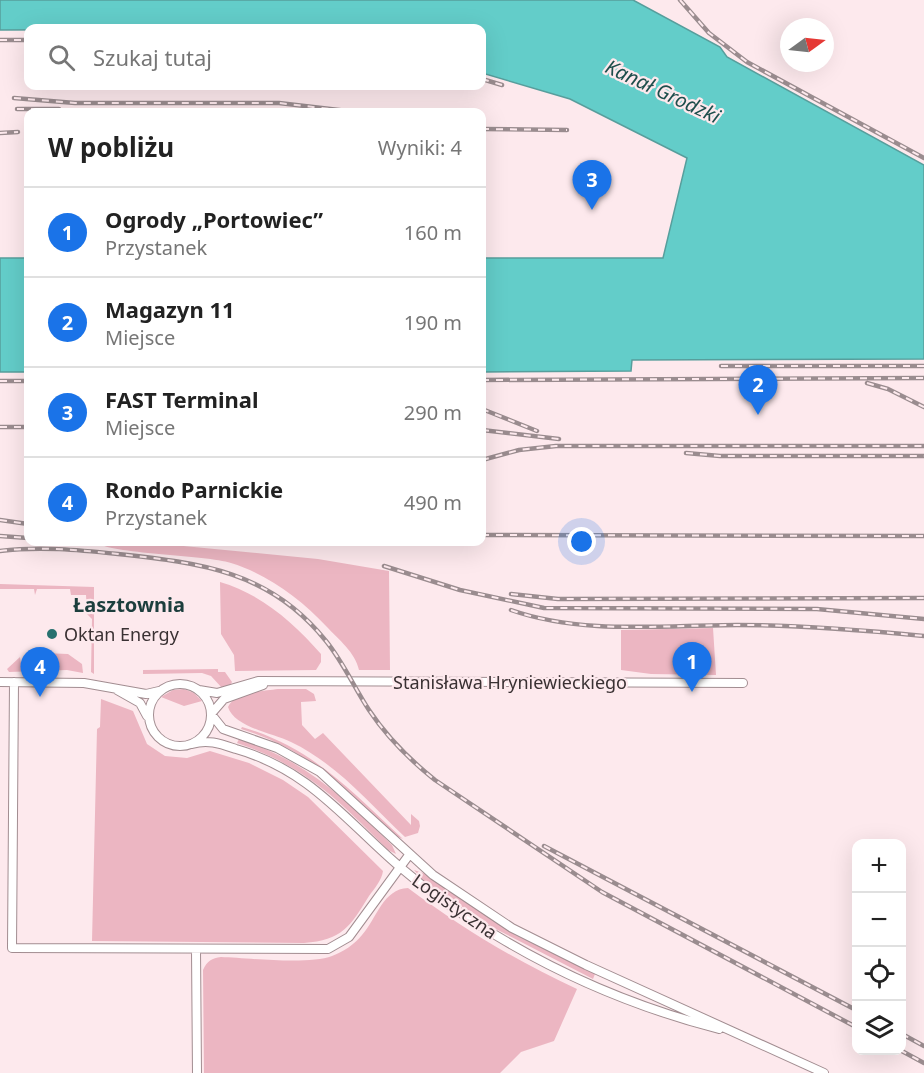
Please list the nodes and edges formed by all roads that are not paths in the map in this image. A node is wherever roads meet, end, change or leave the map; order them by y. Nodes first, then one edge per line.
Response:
1 (0, 682) edge
2 (15, 682) junction
3 (277, 682) junction
4 (743, 683) dead end
5 (106, 685) junction
6 (159, 690) junction
7 (199, 690) junction
8 (211, 714) junction
9 (148, 718) junction
10 (192, 744) junction
11 (409, 855) junction
12 (400, 868) junction
13 (196, 950) junction
14 (742, 1036) junction
15 (197, 1073) edge
16 (824, 1073) edge

1 - 2 street
2 - 5 street
2 - 13 street
3 - 4 street, Stanisława Hryniewieckiego
3 - 7 street, Stanisława Hryniewieckiego
3 - 8 street, Stanisława Hryniewieckiego
5 - 6 street
5 - 9 street
6 - 7 street
6 - 9 street
7 - 8 street
8 - 10 street
8 - 11 street, Logistyczna
9 - 10 street
10 - 12 street, Logistyczna
11 - 12 street
11 - 14 street, Logistyczna
12 - 13 street
12 - 14 street, Logistyczna
13 - 15 street
14 - 16 street, Logistyczna

